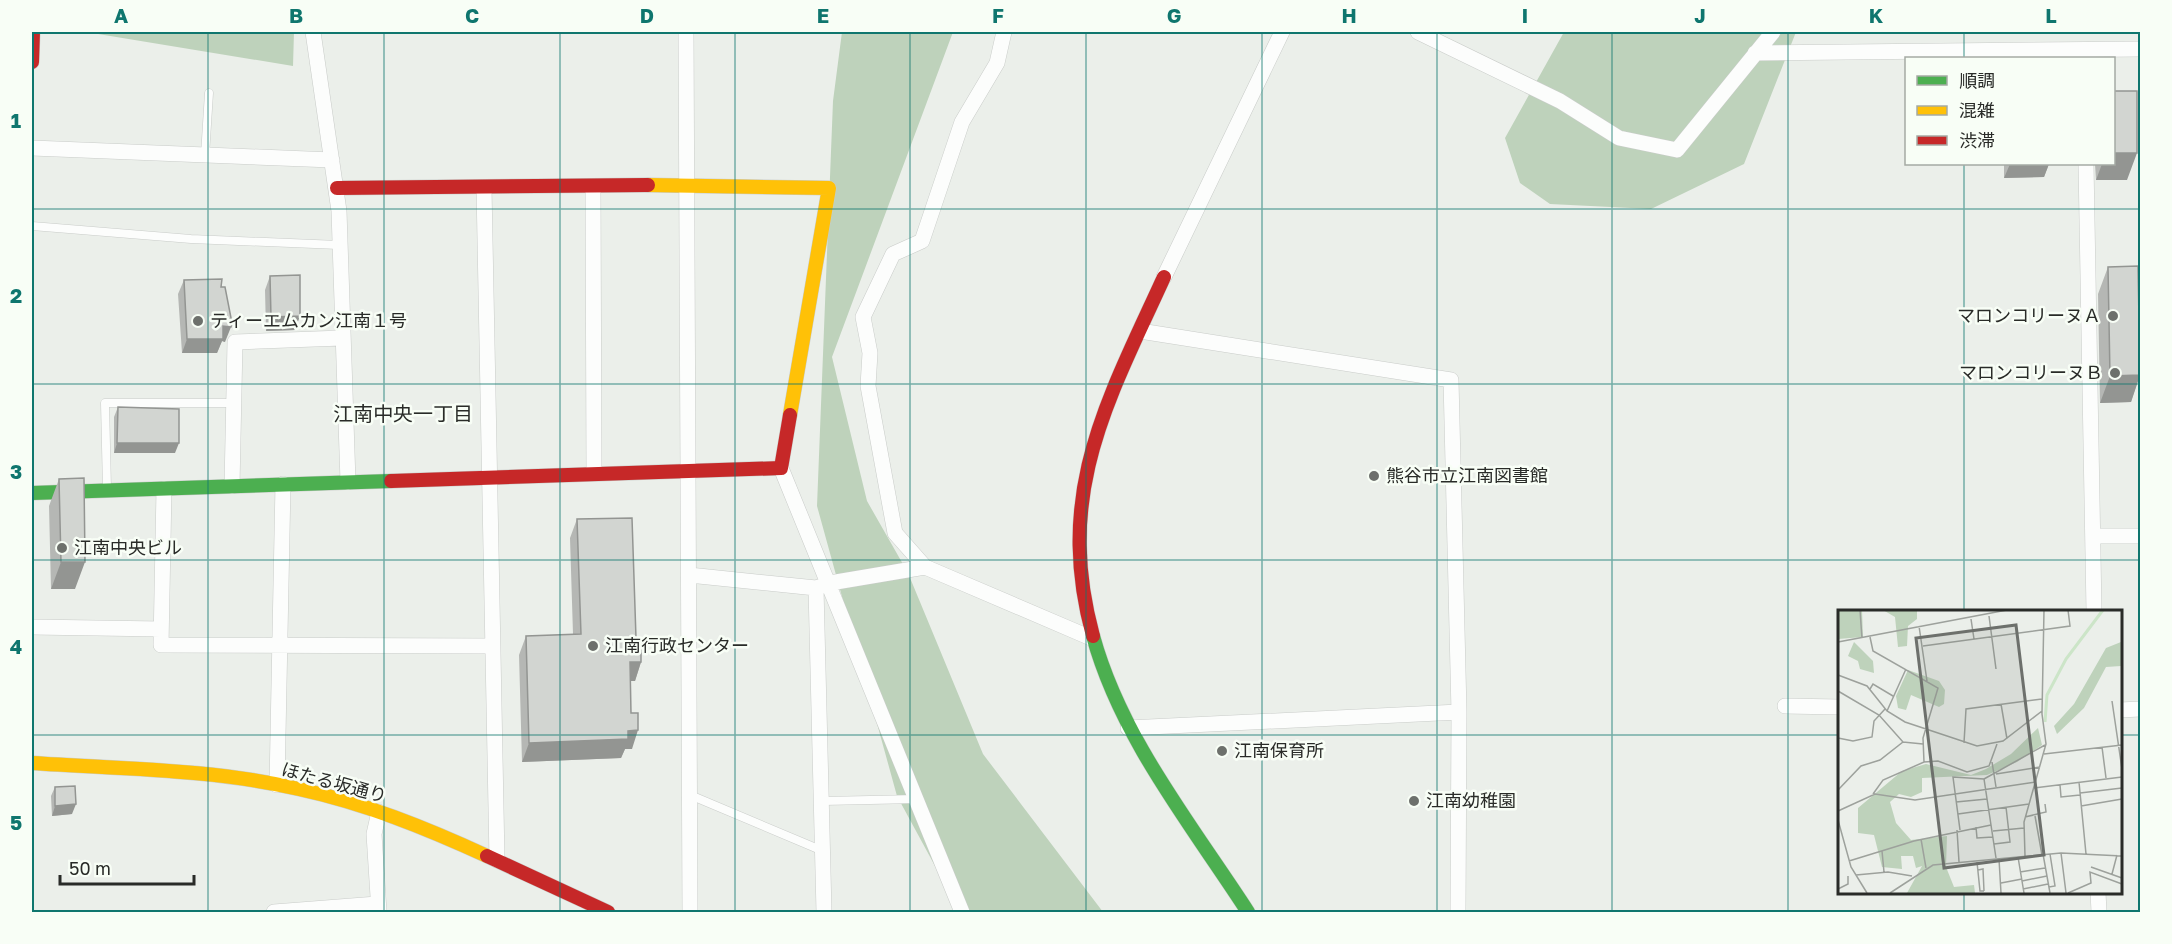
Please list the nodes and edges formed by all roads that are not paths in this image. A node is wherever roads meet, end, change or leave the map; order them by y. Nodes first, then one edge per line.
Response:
1 (33, 32) edge
2 (312, 32) edge
3 (686, 32) edge
4 (1004, 32) edge
5 (1282, 32) edge
6 (1418, 32) edge
7 (1773, 32) edge
8 (2140, 49) edge
9 (1755, 53) junction
10 (2084, 55) edge
11 (32, 62) edge
12 (209, 93) dead end
13 (32, 148) edge
14 (205, 155) junction
15 (332, 160) junction
16 (2086, 165) edge
17 (687, 185) junction
18 (593, 187) junction
19 (337, 188) junction
20 (484, 188) junction
21 (32, 226) edge
22 (339, 245) junction
23 (1164, 278) joint
24 (1140, 331) junction
25 (342, 338) junction
26 (233, 403) junction
27 (781, 468) junction
28 (688, 470) junction
29 (594, 473) junction
30 (490, 477) junction
31 (348, 482) junction
32 (283, 484) junction
33 (231, 486) junction
34 (164, 489) junction
35 (107, 490) junction
36 (32, 493) edge
37 (2093, 536) junction
38 (2140, 536) edge
39 (925, 567) junction
40 (688, 575) junction
41 (823, 585) junction
42 (2094, 610) edge
43 (32, 627) edge
44 (161, 629) junction
45 (1091, 638) junction
46 (279, 645) junction
47 (493, 646) junction
48 (1785, 706) dead end
49 (1838, 707) edge
50 (2140, 709) edge
51 (2121, 710) edge
52 (1459, 712) junction
53 (1128, 728) junction
54 (32, 763) edge
55 (277, 785) junction
56 (689, 795) junction
57 (916, 799) junction
58 (823, 801) junction
59 (379, 812) junction
60 (824, 852) junction
61 (497, 860) junction
62 (2098, 893) edge
63 (378, 908) edge
64 (274, 912) edge
65 (608, 912) edge
66 (690, 912) edge
67 (824, 912) edge
68 (962, 912) edge
69 (1248, 912) edge
70 (1458, 912) edge
71 (2099, 912) edge

1 - 11 street
2 - 15 street
3 - 17 street
4 - 39 street
5 - 23 street
6 - 9 street
7 - 9 street
8 - 10 street
9 - 10 street
12 - 14 lane
13 - 14 street
14 - 15 street
15 - 19 street
16 - 37 street
17 - 18 street
17 - 27 street
17 - 28 street
18 - 20 street
18 - 29 street
19 - 20 street
19 - 22 street
20 - 30 street
21 - 22 lane
22 - 25 street
23 - 24 street
24 - 45 street
24 - 52 street
25 - 26 street
25 - 31 street
26 - 33 street
26 - 35 lane
27 - 28 street
27 - 41 street
28 - 29 street
28 - 40 street
29 - 30 street
30 - 31 street
30 - 47 street
31 - 32 street
32 - 33 street
32 - 46 street
33 - 34 street
34 - 35 street
34 - 44 street
35 - 36 street
37 - 38 street
37 - 42 street
39 - 41 street
39 - 45 street
40 - 41 street
40 - 56 street
41 - 57 street
41 - 58 street
43 - 44 street
44 - 46 street
45 - 53 street
46 - 47 street
46 - 55 street
47 - 61 street
48 - 49 street
50 - 51 street
52 - 53 street
52 - 70 street
53 - 69 street
54 - 55 street, ほたる坂通り
55 - 59 street, ほたる坂通り
56 - 60 lane
56 - 66 street
57 - 58 lane
57 - 68 street
58 - 60 street
59 - 61 street, ほたる坂通り
59 - 63 street
60 - 67 street
61 - 65 street, ほたる坂通り
62 - 71 street
63 - 64 street

